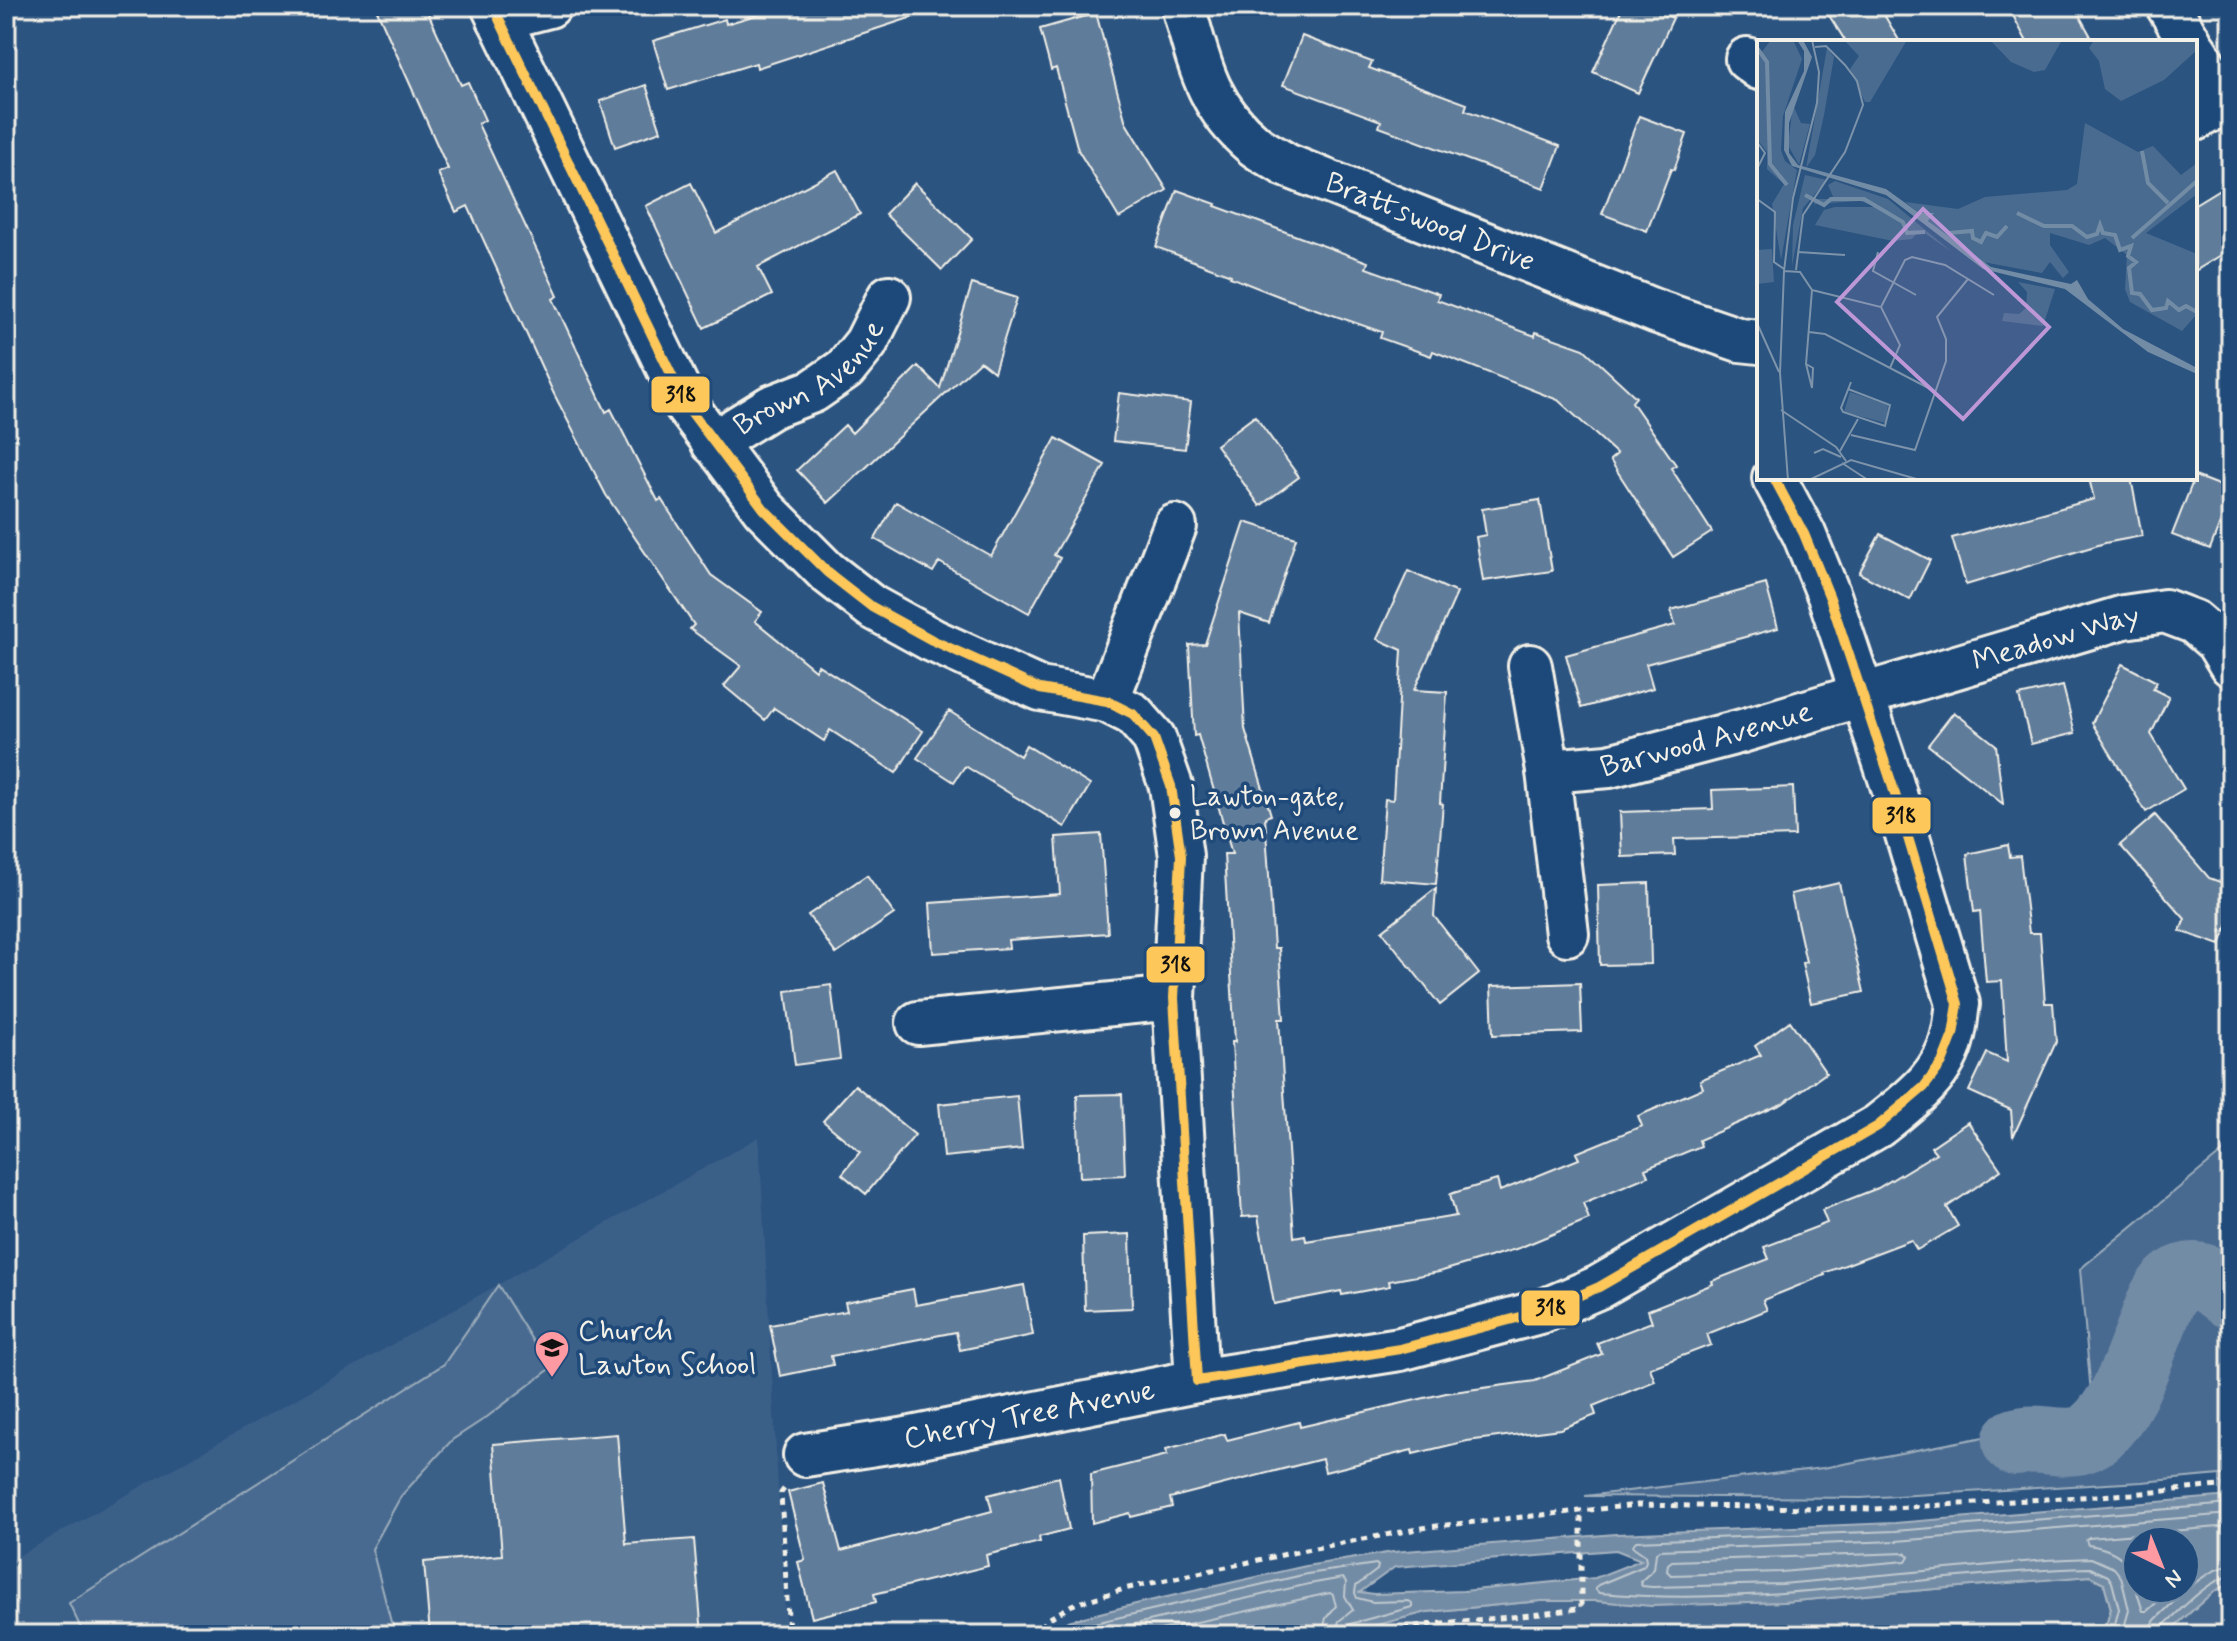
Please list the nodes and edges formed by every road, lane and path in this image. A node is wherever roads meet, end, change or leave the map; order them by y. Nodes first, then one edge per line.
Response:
1 (549, 6) edge
2 (1183, 6) edge
3 (2168, 6) edge
4 (496, 13) edge
5 (2189, 40) edge
6 (2197, 55) edge
7 (2218, 106) edge
8 (889, 297) dead end
9 (1757, 342) edge
10 (713, 443) junction
11 (1775, 480) edge
12 (1175, 526) dead end
13 (2231, 665) edge
14 (1530, 666) dead end
15 (1861, 694) junction
16 (1107, 701) junction
17 (1548, 771) junction
18 (1567, 934) dead end
19 (1174, 998) junction
20 (918, 1023) dead end
21 (1197, 1381) junction
22 (805, 1455) joint
23 (2231, 1485) edge
24 (1581, 1512) junction
25 (789, 1635) edge
26 (1032, 1635) edge
27 (1368, 1635) edge

1 - 4 street
2 - 9 street, Brattswood Drive
3 - 5 street
4 - 10 street, Brown Avenue
6 - 7 street
8 - 10 street, Brown Avenue
10 - 16 street, Brown Avenue
11 - 15 street, Cherry Tree Avenue
12 - 16 street
13 - 15 street, Meadow Way
14 - 17 street
15 - 17 street, Barwood Avenue
15 - 21 street, Cherry Tree Avenue
16 - 19 street, Brown Avenue
17 - 18 street
19 - 20 street
19 - 21 street, Brown Avenue
21 - 22 street, Cherry Tree Avenue
22 - 25 path
23 - 24 path
24 - 26 path
24 - 27 path

